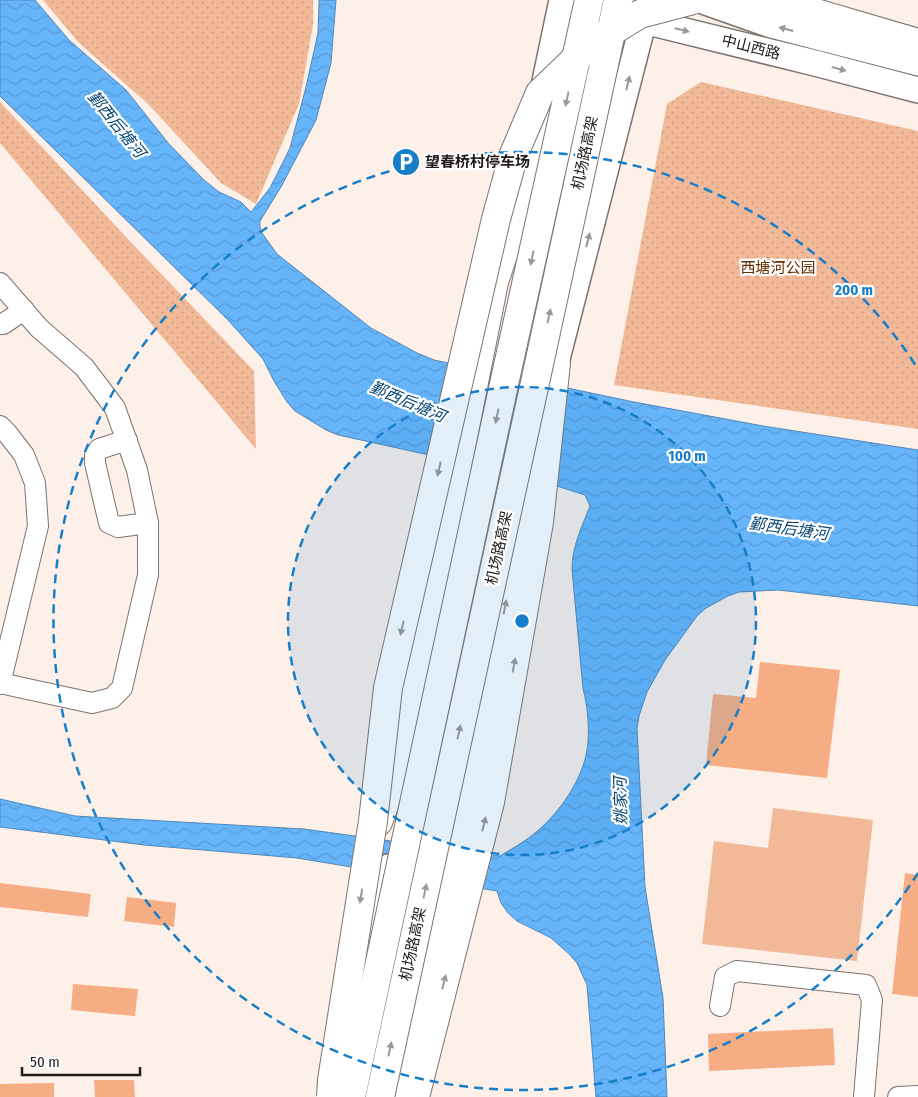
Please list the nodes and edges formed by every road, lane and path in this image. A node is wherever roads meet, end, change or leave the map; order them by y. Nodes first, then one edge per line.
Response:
1 (562, 0) edge
2 (587, 0) edge
3 (618, 0) edge
4 (693, 0) edge
5 (700, 0) edge
6 (746, 0) edge
7 (646, 11) edge
8 (918, 43) edge
9 (918, 63) edge
10 (918, 90) edge
11 (517, 212) junction
12 (0, 283) edge
13 (24, 310) junction
14 (0, 324) edge
15 (557, 359) junction
16 (0, 426) edge
17 (127, 440) junction
18 (148, 523) junction
19 (0, 683) edge
20 (368, 848) junction
21 (720, 1006) dead end
22 (918, 1096) edge
23 (330, 1097) edge
24 (351, 1097) edge
25 (380, 1097) edge
26 (401, 1097) edge
27 (415, 1097) edge
28 (864, 1097) edge
29 (898, 1097) edge

1 - 11 main road
2 - 7 main road, 中山西路
2 -> 24 highway, 机场路高架, bridge
25 -> 3 highway, 机场路高架, bridge
4 -> 20 highway, bridge
9 -> 5 main road, 中山西路
6 - 8 highway
7 -> 10 main road, 中山西路
15 -> 7 main road
11 - 20 highway, bridge
11 - 23 main road
12 - 13 street
13 - 14 street
13 - 17 street
26 -> 15 main road
27 -> 15 highway
16 - 19 street
17 - 18 street
17 - 18 street
18 - 19 street
20 -> 23 highway, bridge
21 - 28 street
22 - 29 street

